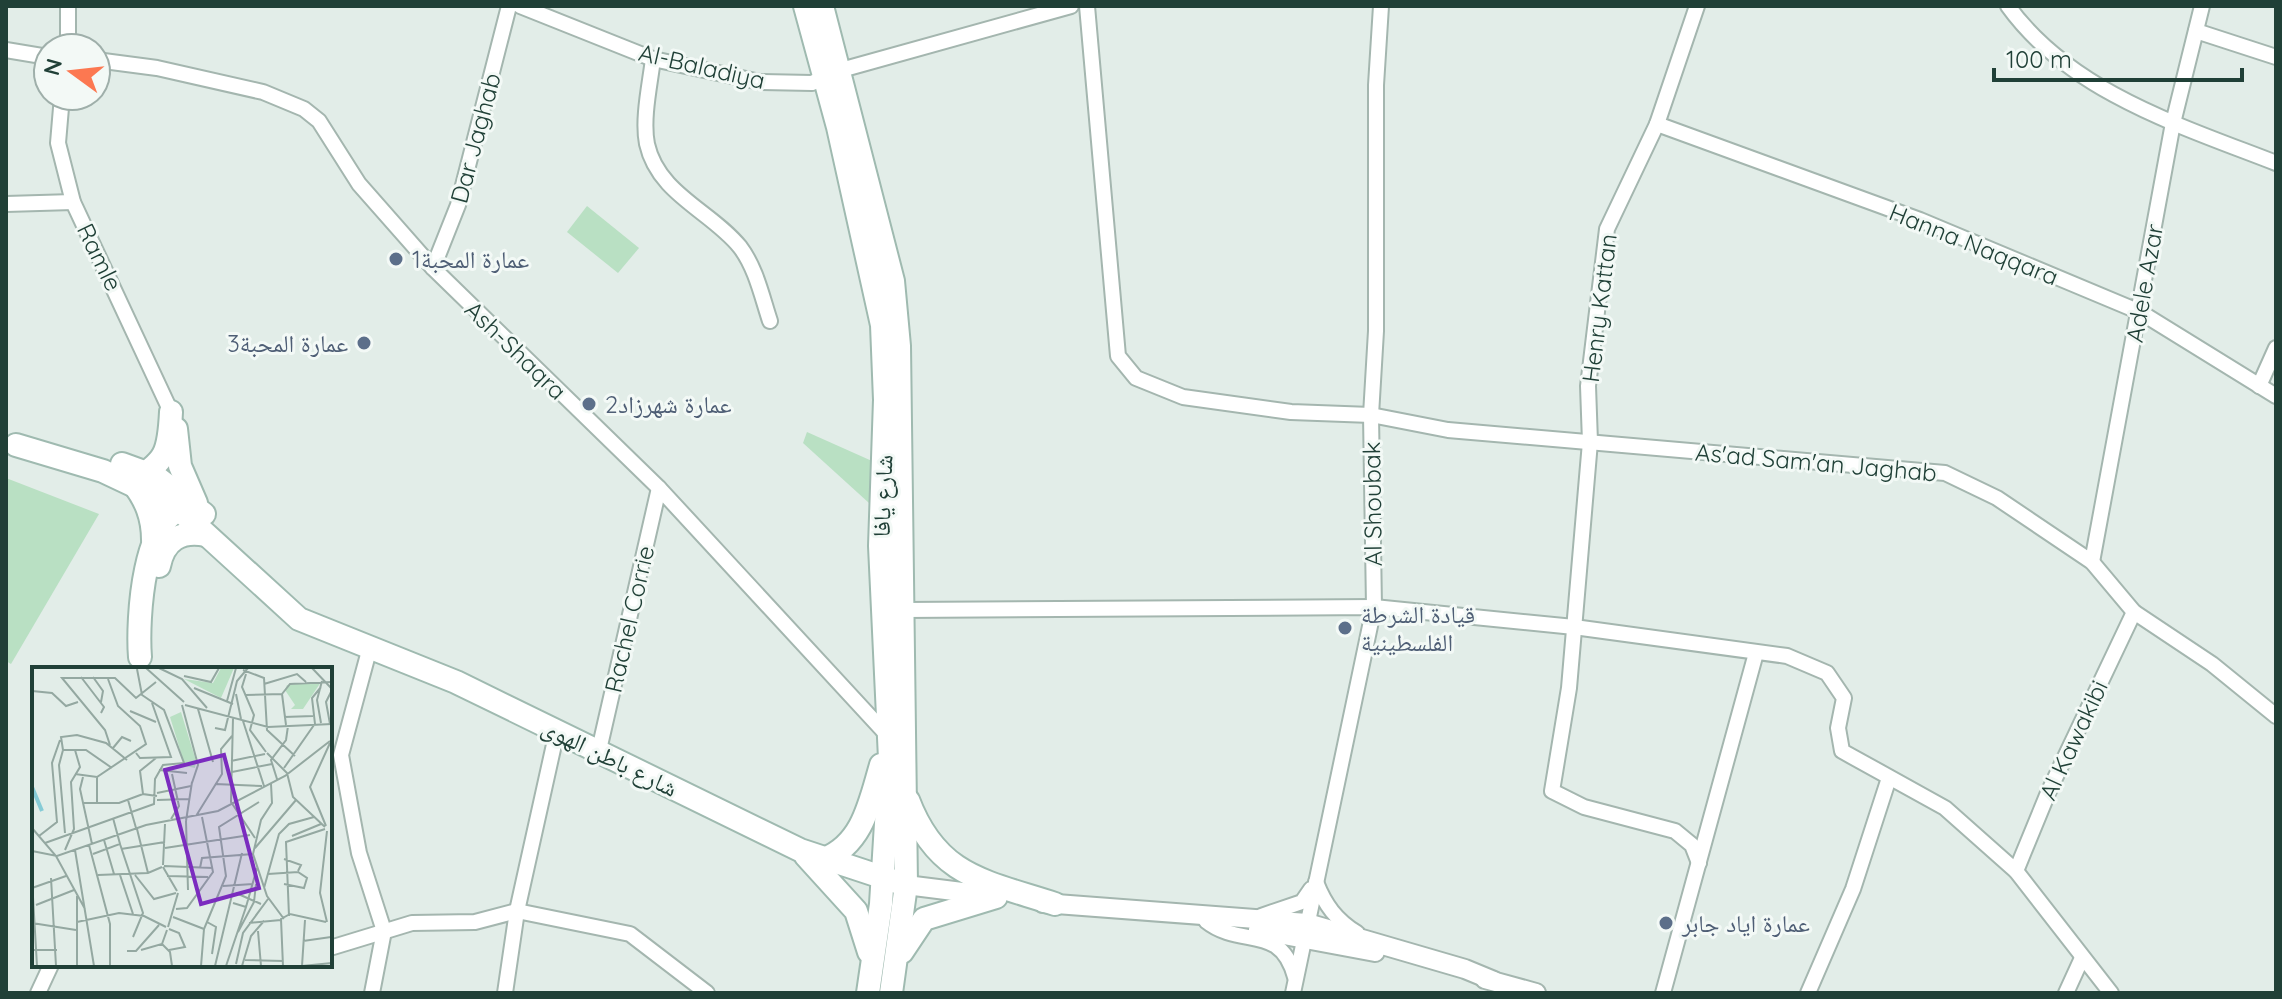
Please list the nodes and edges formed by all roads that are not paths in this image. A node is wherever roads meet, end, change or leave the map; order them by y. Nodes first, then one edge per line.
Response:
1 (68, 6) edge
2 (509, 6) edge
3 (520, 6) edge
4 (805, 6) edge
5 (822, 6) edge
6 (1071, 6) edge
7 (1087, 6) edge
8 (1381, 6) edge
9 (1697, 6) edge
10 (2008, 6) edge
11 (2202, 6) edge
12 (2196, 31) junction
13 (68, 32) edge
14 (6, 50) edge
15 (32, 54) edge
16 (2276, 57) edge
17 (653, 59) junction
18 (112, 63) edge
19 (833, 74) junction
20 (61, 112) edge
21 (2173, 123) junction
22 (1657, 124) junction
23 (2276, 163) edge
24 (73, 202) junction
25 (6, 204) edge
26 (433, 268) junction
27 (2140, 312) junction
28 (770, 321) dead end
29 (2276, 348) edge
30 (2259, 386) junction
31 (2276, 396) edge
32 (171, 412) junction
33 (1371, 415) junction
34 (1590, 442) junction
35 (11, 445) edge
36 (141, 478) junction
37 (659, 488) junction
38 (175, 508) junction
39 (198, 508) junction
40 (206, 535) junction
41 (152, 548) junction
42 (2092, 562) junction
43 (1374, 607) junction
44 (903, 610) junction
45 (2134, 612) junction
46 (316, 624) junction
47 (1574, 627) junction
48 (370, 647) junction
49 (1756, 653) junction
50 (139, 663) edge
51 (2276, 716) edge
52 (557, 731) junction
53 (889, 737) junction
54 (599, 750) junction
55 (1889, 778) junction
56 (904, 790) junction
57 (800, 850) junction
58 (824, 859) junction
59 (1699, 863) junction
60 (2016, 871) junction
61 (882, 879) junction
62 (1316, 882) junction
63 (906, 885) junction
64 (996, 897) junction
65 (1055, 904) junction
66 (517, 911) junction
67 (1170, 913) junction
68 (1251, 918) junction
69 (1206, 921) junction
70 (1306, 930) junction
71 (384, 931) junction
72 (1364, 938) junction
73 (332, 947) edge
74 (2082, 958) junction
75 (896, 963) junction
76 (50, 967) edge
77 (871, 969) junction
78 (1494, 981) junction
79 (1294, 987) edge
80 (38, 993) edge
81 (372, 993) edge
82 (505, 993) edge
83 (707, 993) edge
84 (868, 993) edge
85 (891, 993) edge
86 (1536, 993) edge
87 (1663, 993) edge
88 (1808, 993) edge
89 (2066, 993) edge
90 (2111, 993) edge

1 - 13 street
2 - 26 street, Dar Jaghab
3 - 17 street, Al-Baladiya
4 - 19 main road, شارع يافا
5 - 19 main road, شارع يافا
6 - 19 street, Al-Baladiya
7 - 33 street, As'ad Sam'an Jaghab
8 - 33 street, Al Shoubak
9 - 22 street, Henry Kattan
10 - 21 street
11 - 12 street, Adele Azar
12 - 16 street
12 - 21 street, Adele Azar
14 - 15 street
17 - 19 street, Al-Baladiya
17 - 28 street
18 - 26 street, Ash-Shaqra
19 - 44 main road, شارع يافا
19 - 53 main road, شارع يافا
20 - 24 street, Ramle
21 - 23 street
21 - 27 street, Adele Azar
22 - 27 street, Hanna Naqqara
22 - 34 street, Henry Kattan
24 - 25 street
24 - 32 street, Ramle
26 - 37 street, Ash-Shaqra
27 - 30 street, Hanna Naqqara
27 - 42 street, Adele Azar
29 - 30 street
30 - 31 street, Hanna Naqqara
32 - 36 main road
32 - 39 main road
33 - 34 street, As'ad Sam'an Jaghab
33 - 43 street, Al Shoubak
34 - 42 street, As'ad Sam'an Jaghab
34 - 47 street, Henry Kattan
35 - 36 main road
36 - 38 main road
36 - 39 main road
36 - 41 main road
37 - 53 street, Ash-Shaqra
37 - 54 street, Rachel Corrie
38 - 39 main road
38 - 40 main road
38 - 41 main road
39 - 46 main road
40 - 46 main road
40 - 50 main road
41 - 50 main road
42 - 45 street, As'ad Sam'an Jaghab
43 - 44 street
43 - 47 street
43 - 62 street, Al Shoubak
44 - 56 main road, شارع يافا
45 - 51 street, As'ad Sam'an Jaghab
45 - 60 street, Al Kawakibi
46 - 48 main road, شارع باطن الهوى
47 - 49 street
47 - 59 street, Henry Kattan
48 - 52 main road, شارع باطن الهوى
48 - 71 street
49 - 55 street
49 - 59 street
52 - 54 main road, شارع باطن الهوى
52 - 66 street
53 - 58 main road
53 - 61 main road, شارع يافا
54 - 57 main road, شارع باطن الهوى
55 - 60 street
55 - 88 street
56 - 63 main road, شارع يافا
56 - 65 main road
57 - 58 main road, شارع باطن الهوى
57 - 77 main road
58 - 61 main road, شارع باطن الهوى
59 - 87 street
60 - 74 street
61 - 63 main road, شارع باطن الهوى
61 - 77 main road, شارع يافا
62 - 68 street
62 - 70 street, Al Shoubak
62 - 72 street
63 - 64 street
63 - 75 main road, شارع يافا
64 - 65 street
64 - 75 main road
65 - 67 street
66 - 71 street
66 - 82 street
66 - 83 street
67 - 68 street
67 - 69 street
68 - 70 street
69 - 70 street
69 - 79 street
70 - 72 street
70 - 78 street
70 - 79 street, Al Shoubak
71 - 73 street
71 - 81 street
72 - 78 street
74 - 89 street
74 - 90 street
75 - 85 main road, شارع يافا
76 - 80 street
77 - 84 main road, شارع يافا
78 - 86 street

